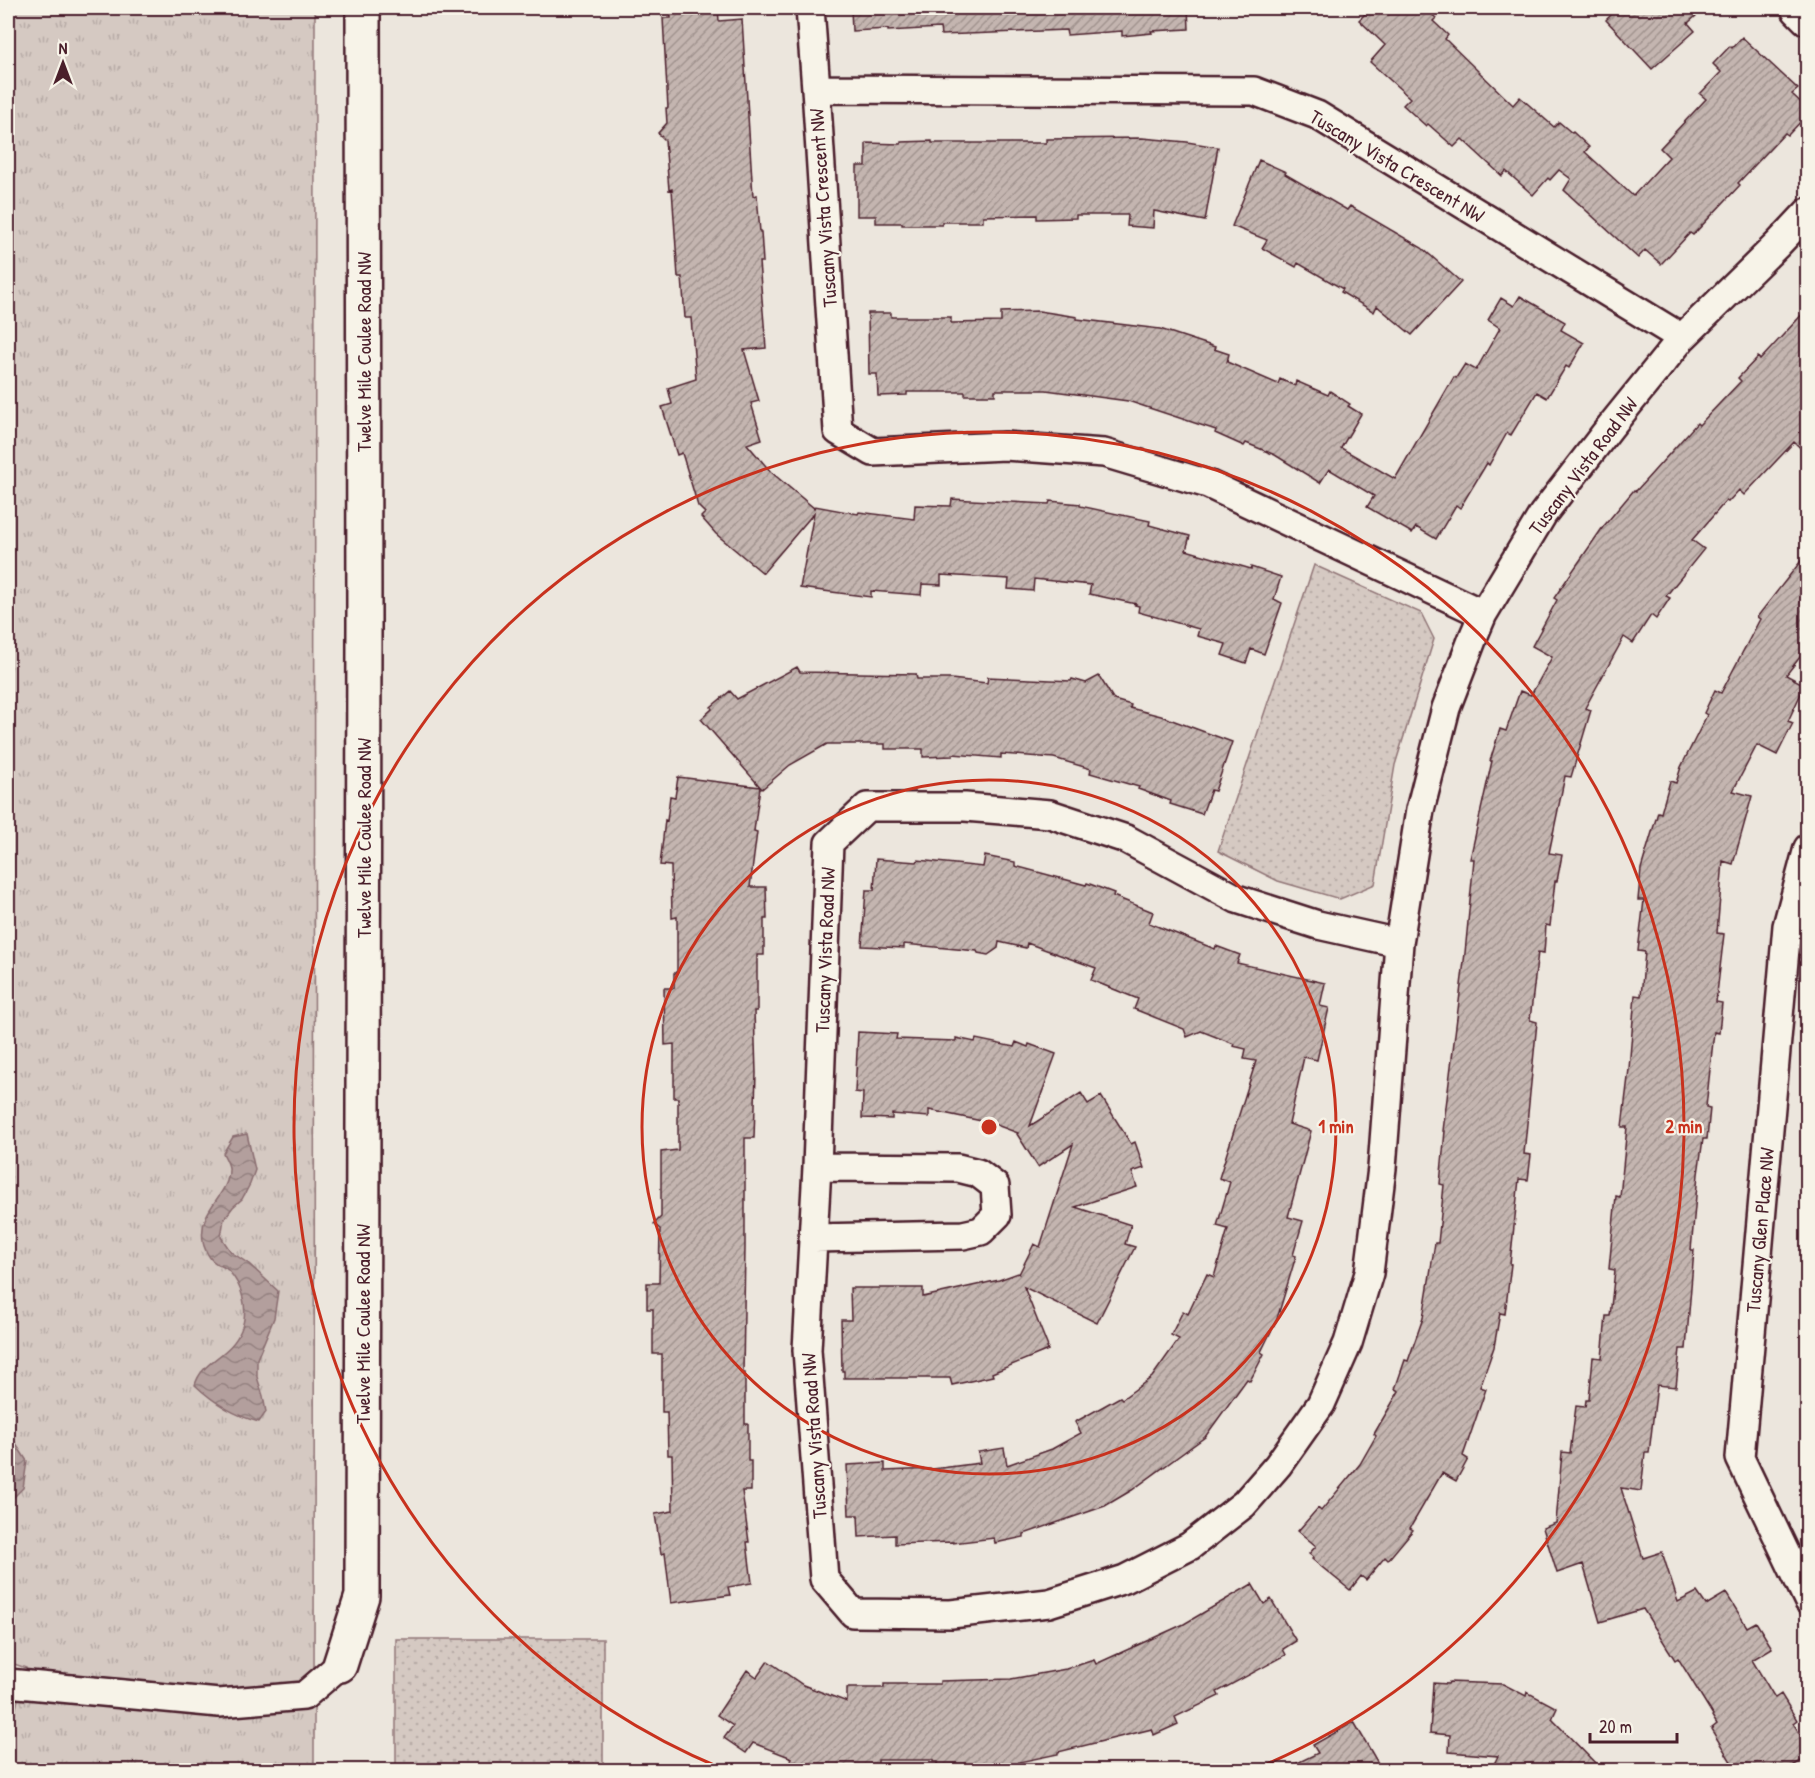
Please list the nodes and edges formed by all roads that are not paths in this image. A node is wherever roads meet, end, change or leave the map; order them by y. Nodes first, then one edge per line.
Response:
1 (363, 8) edge
2 (810, 8) edge
3 (1798, 8) edge
4 (1808, 18) edge
5 (816, 88) junction
6 (1808, 212) edge
7 (1682, 338) junction
8 (1483, 614) junction
9 (1808, 848) edge
10 (1400, 943) junction
11 (818, 1167) junction
12 (814, 1238) junction
13 (1808, 1600) edge
14 (340, 1665) joint
15 (8, 1683) edge

1 - 14 street, Twelve Mile Coulee Road NW
2 - 5 street
3 - 4 street
5 - 7 street, Tuscany Vista Crescent NW
5 - 8 street, Tuscany Vista Crescent NW
6 - 7 street, Tuscany Vista Road NW
7 - 8 street, Tuscany Vista Road NW
8 - 10 street, Tuscany Vista Road NW
9 - 13 street, Tuscany Glen Place NW
10 - 11 street, Tuscany Vista Road NW
10 - 12 street, Tuscany Vista Road NW
11 - 12 street, Tuscany Vista Road NW
11 - 12 street
14 - 15 street

